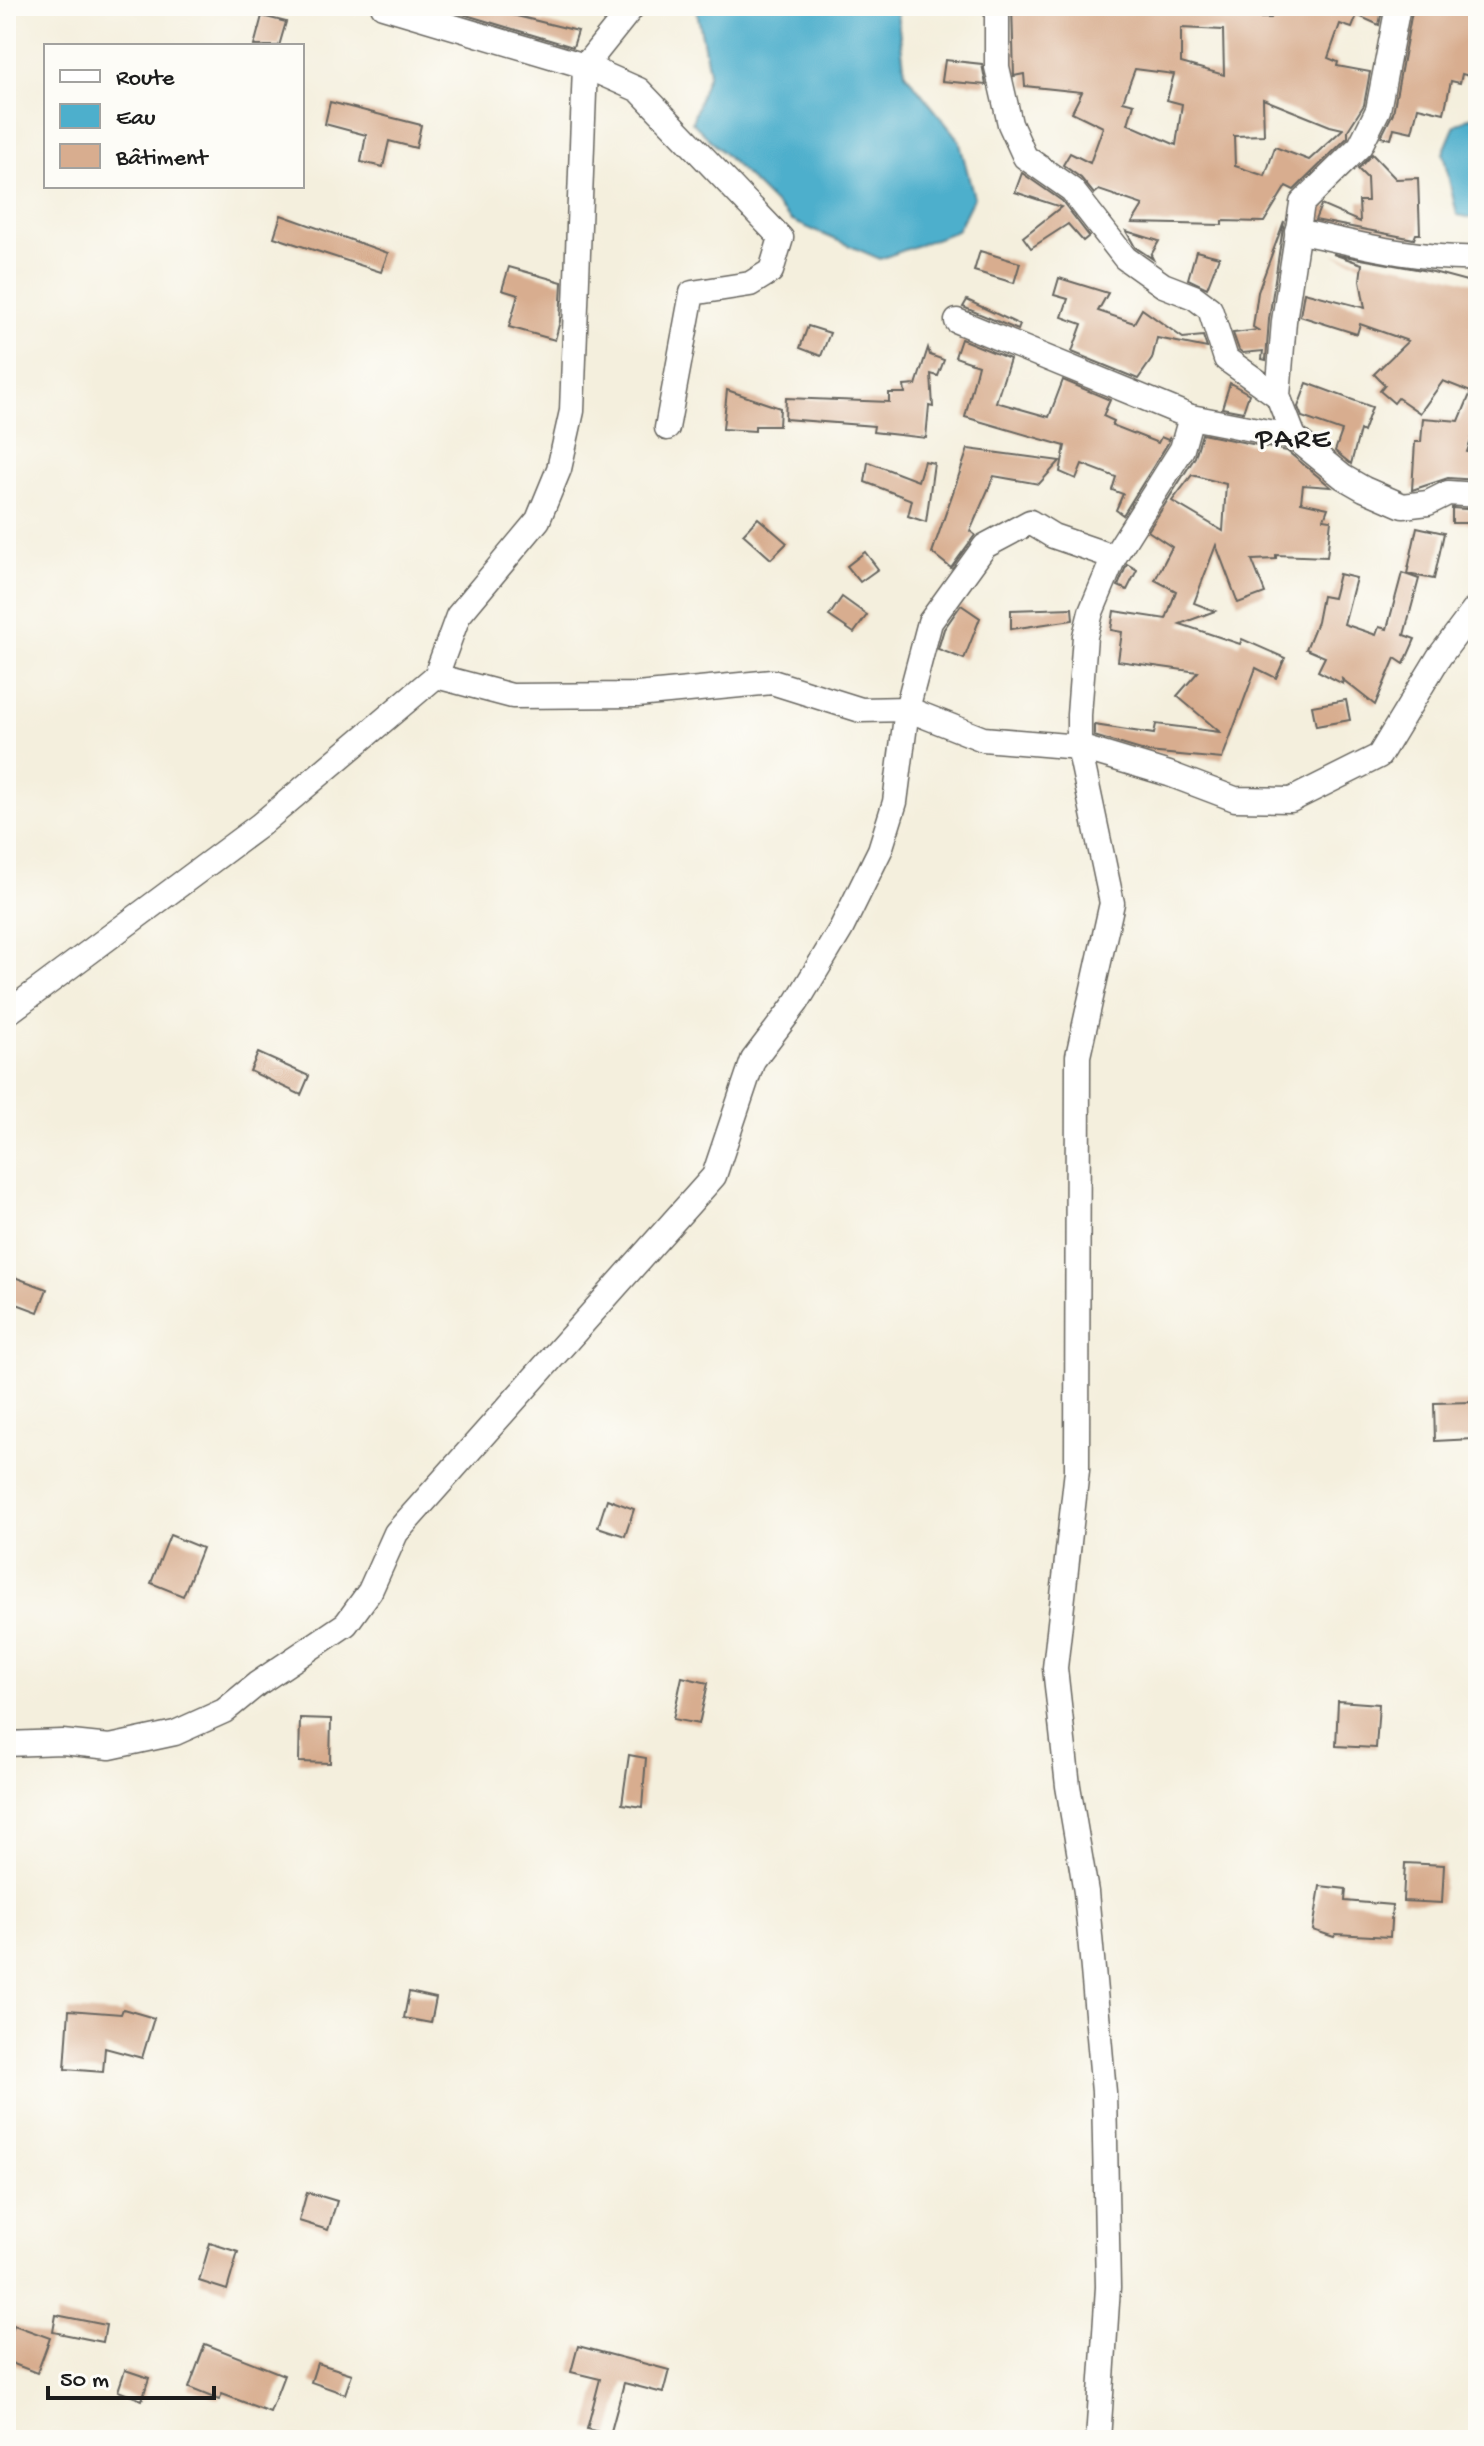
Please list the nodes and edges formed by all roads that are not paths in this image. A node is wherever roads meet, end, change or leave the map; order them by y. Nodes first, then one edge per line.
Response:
1 (633, 6) edge
2 (997, 6) edge
3 (1398, 6) edge
4 (397, 8) edge
5 (585, 66) junction
6 (1297, 231) junction
7 (1478, 258) edge
8 (957, 321) dead end
9 (1278, 396) junction
10 (1191, 417) junction
11 (667, 428) dead end
12 (1294, 437) junction
13 (1478, 495) edge
14 (1114, 557) junction
15 (1478, 605) edge
16 (436, 676) junction
17 (907, 709) junction
18 (1079, 747) junction
19 (6, 1014) edge
20 (6, 1744) edge
21 (1098, 2440) edge

1 - 5 street
2 - 9 street
3 - 6 street
4 - 5 street
5 - 11 street
5 - 16 street
6 - 7 street
6 - 9 street
8 - 10 street
9 - 12 street
10 - 12 street
10 - 14 street
12 - 13 street
14 - 17 street
14 - 18 street
15 - 18 street
16 - 17 street
16 - 19 street
17 - 18 street
17 - 20 street
18 - 21 street

